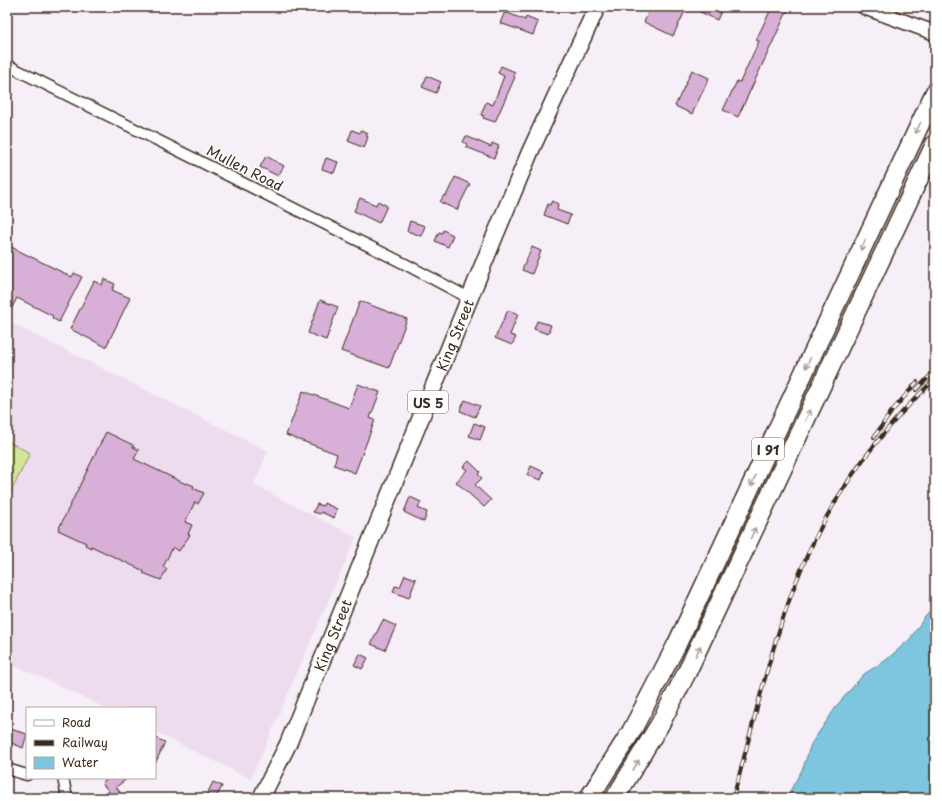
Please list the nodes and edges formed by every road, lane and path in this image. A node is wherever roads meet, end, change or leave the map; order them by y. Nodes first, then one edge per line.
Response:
1 (597, 7) edge
2 (864, 7) edge
3 (934, 32) edge
4 (7, 65) edge
5 (935, 92) edge
6 (935, 144) edge
7 (469, 298) junction
8 (7, 769) edge
9 (26, 775) edge
10 (63, 779) edge
11 (67, 798) edge
12 (261, 798) edge
13 (589, 798) edge
14 (615, 798) edge

1 - 7 main road, King Street / US 5
2 - 3 main road
4 - 7 street, Mullen Road
5 -> 13 highway, I 91
14 -> 6 highway, I 91
7 - 12 main road, King Street / US 5
8 - 9 street
10 - 11 street

